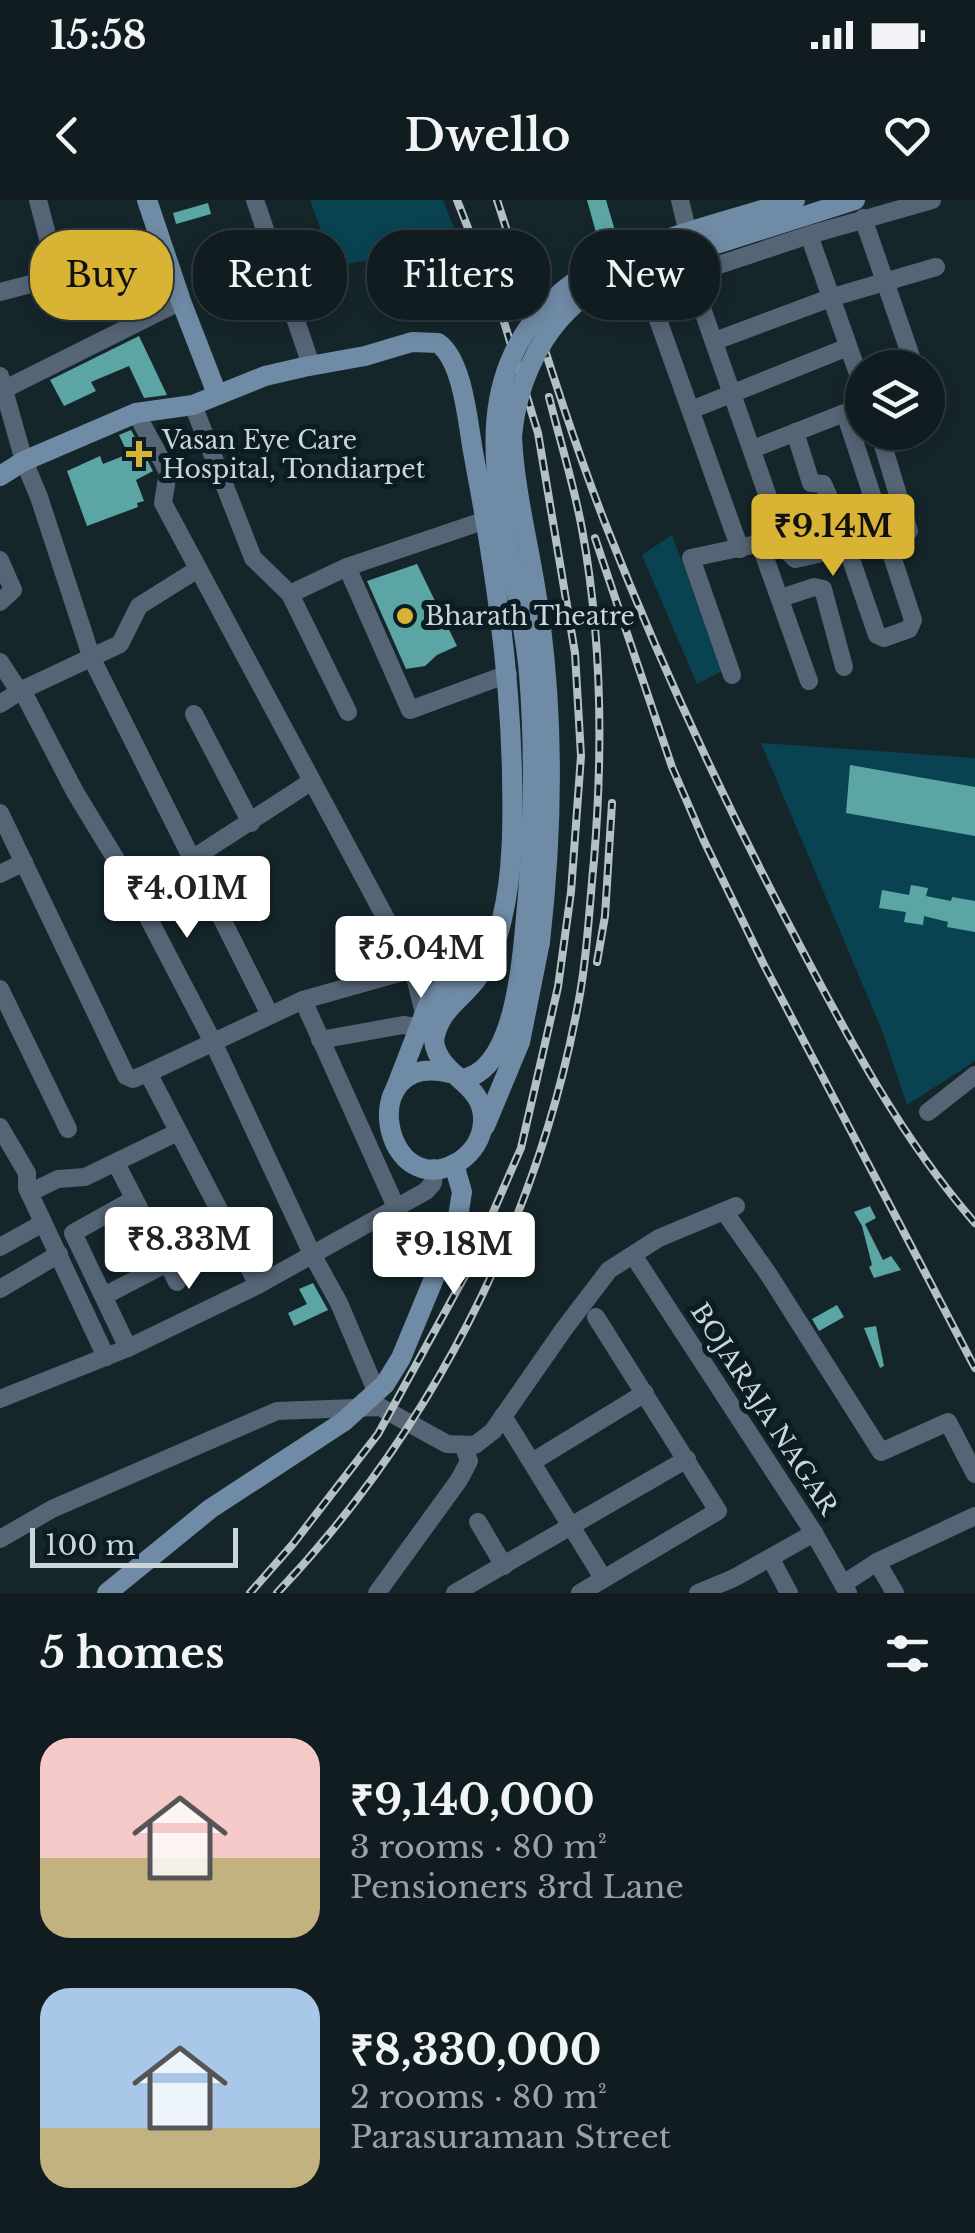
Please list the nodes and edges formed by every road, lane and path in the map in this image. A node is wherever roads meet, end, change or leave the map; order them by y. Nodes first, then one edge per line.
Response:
1 (38, 200) edge
2 (147, 200) edge
3 (255, 200) edge
4 (680, 200) edge
5 (796, 200) edge
6 (932, 200) edge
7 (859, 209) edge
8 (46, 230) edge
9 (157, 230) edge
10 (685, 230) edge
11 (809, 235) junction
12 (720, 263) edge
13 (936, 267) dead end
14 (173, 278) edge
15 (884, 282) junction
16 (30, 284) edge
17 (0, 292) edge
18 (833, 297) junction
19 (181, 301) junction
20 (658, 320) edge
21 (708, 320) edge
22 (715, 341) junction
23 (848, 347) junction
24 (849, 350) edge
25 (909, 350) edge
26 (312, 366) junction
27 (3, 383) edge
28 (217, 394) junction
29 (733, 395) junction
30 (193, 404) junction
31 (691, 410) junction
32 (136, 413) junction
33 (845, 413) edge
34 (796, 432) junction
35 (753, 448) junction
36 (865, 450) edge
37 (884, 450) edge
38 (24, 461) junction
39 (1, 472) edge
40 (486, 520) junction
41 (909, 531) dead end
42 (772, 539) junction
43 (740, 549) junction
44 (826, 552) dead end
45 (0, 560) edge
46 (347, 567) junction
47 (198, 569) junction
48 (290, 594) junction
49 (781, 598) junction
50 (0, 602) edge
51 (92, 659) junction
52 (0, 662) edge
53 (844, 667) dead end
54 (508, 674) junction
55 (732, 675) dead end
56 (809, 680) dead end
57 (22, 690) junction
58 (0, 704) edge
59 (348, 712) dead end
60 (194, 714) dead end
61 (312, 781) junction
62 (0, 813) edge
63 (251, 823) junction
64 (192, 859) junction
65 (24, 862) junction
66 (0, 874) edge
67 (532, 940) junction
68 (493, 952) junction
69 (412, 968) junction
70 (0, 990) edge
71 (302, 1000) junction
72 (270, 1014) junction
73 (421, 1020) junction
74 (320, 1040) junction
75 (213, 1042) junction
76 (148, 1073) junction
77 (456, 1076) junction
78 (975, 1076) edge
79 (394, 1093) junction
80 (928, 1112) dead end
81 (68, 1129) dead end
82 (178, 1132) junction
83 (2, 1134) edge
84 (481, 1134) junction
85 (116, 1163) junction
86 (444, 1166) junction
87 (29, 1193) junction
88 (134, 1199) junction
89 (396, 1207) junction
90 (42, 1223) junction
91 (0, 1247) edge
92 (59, 1254) junction
93 (633, 1255) junction
94 (313, 1256) junction
95 (167, 1264) junction
96 (177, 1282) dead end
97 (258, 1286) junction
98 (0, 1289) edge
99 (104, 1296) junction
100 (596, 1317) dead end
101 (128, 1348) junction
102 (106, 1357) junction
103 (645, 1393) junction
104 (0, 1400) edge
105 (370, 1400) junction
106 (504, 1416) junction
107 (464, 1447) junction
108 (686, 1458) junction
109 (532, 1462) junction
110 (975, 1474) edge
111 (975, 1516) edge
112 (478, 1522) dead end
113 (573, 1527) junction
114 (814, 1533) junction
115 (0, 1539) edge
116 (771, 1559) junction
117 (876, 1562) junction
118 (504, 1566) junction
119 (603, 1578) junction
120 (738, 1586) edge
121 (846, 1588) edge
122 (107, 1593) edge
123 (377, 1593) edge
124 (455, 1593) edge
125 (580, 1593) edge
126 (698, 1593) edge
127 (789, 1593) edge
128 (894, 1593) edge

1 - 8 street
2 - 9 main road
3 - 26 street
4 - 10 street
5 - 67 main road, bridge
6 - 7 street
7 - 11 street
7 - 15 street
7 - 67 main road, bridge
11 - 12 street
11 - 18 street
13 - 15 street
14 - 19 main road
15 - 18 street
15 - 25 street
16 - 17 street
18 - 22 street
18 - 23 street
19 - 27 street
19 - 28 main road
20 - 31 street
21 - 22 street
22 - 29 street
23 - 24 street
23 - 29 street
26 - 28 main road
26 - 40 main road
27 - 38 street
28 - 30 main road
29 - 31 street
29 - 35 street
30 - 32 main road
30 - 48 street
31 - 43 street
32 - 38 main road
32 - 47 street
33 - 34 street
34 - 35 street
34 - 36 street
35 - 42 street
37 - 41 street
38 - 39 main road
38 - 51 street
40 - 46 street
40 - 54 main road
42 - 43 street
42 - 44 street
42 - 49 street
43 - 55 street
45 - 50 street
46 - 48 street
46 - 54 street
47 - 51 street
47 - 61 street
48 - 59 street
49 - 53 street
49 - 56 street
51 - 57 street
51 - 64 street
52 - 57 street
54 - 68 main road
57 - 58 street
57 - 75 street
60 - 63 street
61 - 63 street
61 - 69 street
62 - 65 street
63 - 64 street
64 - 72 street
65 - 66 street
65 - 76 street
67 - 77 main road
67 - 84 main road
68 - 73 main road
68 - 77 main road
69 - 71 street
69 - 73 street
70 - 81 street
71 - 72 street
71 - 74 street
72 - 75 street
73 - 74 street
73 - 79 main road
74 - 89 street
75 - 76 street
75 - 94 street
76 - 82 street
77 - 79 main road
77 - 84 main road
78 - 80 street
79 - 86 main road
82 - 85 street
82 - 97 street
83 - 87 street
84 - 86 main road
85 - 87 street
85 - 88 street
86 - 89 street
86 - 105 main road
87 - 90 street
88 - 95 street
88 - 99 street
89 - 94 street
90 - 91 street
90 - 92 street
92 - 98 street
92 - 102 street
93 - 106 street
93 - 110 street
93 - 114 street, BOJARAJA NAGAR
94 - 97 street
94 - 105 street
95 - 96 street
95 - 99 street
97 - 101 street
99 - 101 street
100 - 103 street
101 - 102 street
102 - 104 street
103 - 108 street
103 - 109 street
105 - 107 street
105 - 115 street
105 - 122 main road
106 - 107 street
106 - 109 street
107 - 123 street
108 - 113 street
108 - 119 street
109 - 113 street
111 - 117 street
112 - 118 street
113 - 118 street
113 - 119 street
114 - 116 street
114 - 121 street, BOJARAJA NAGAR
116 - 120 street
116 - 127 street
117 - 121 street
117 - 128 street
118 - 124 street
119 - 125 street
120 - 126 street

